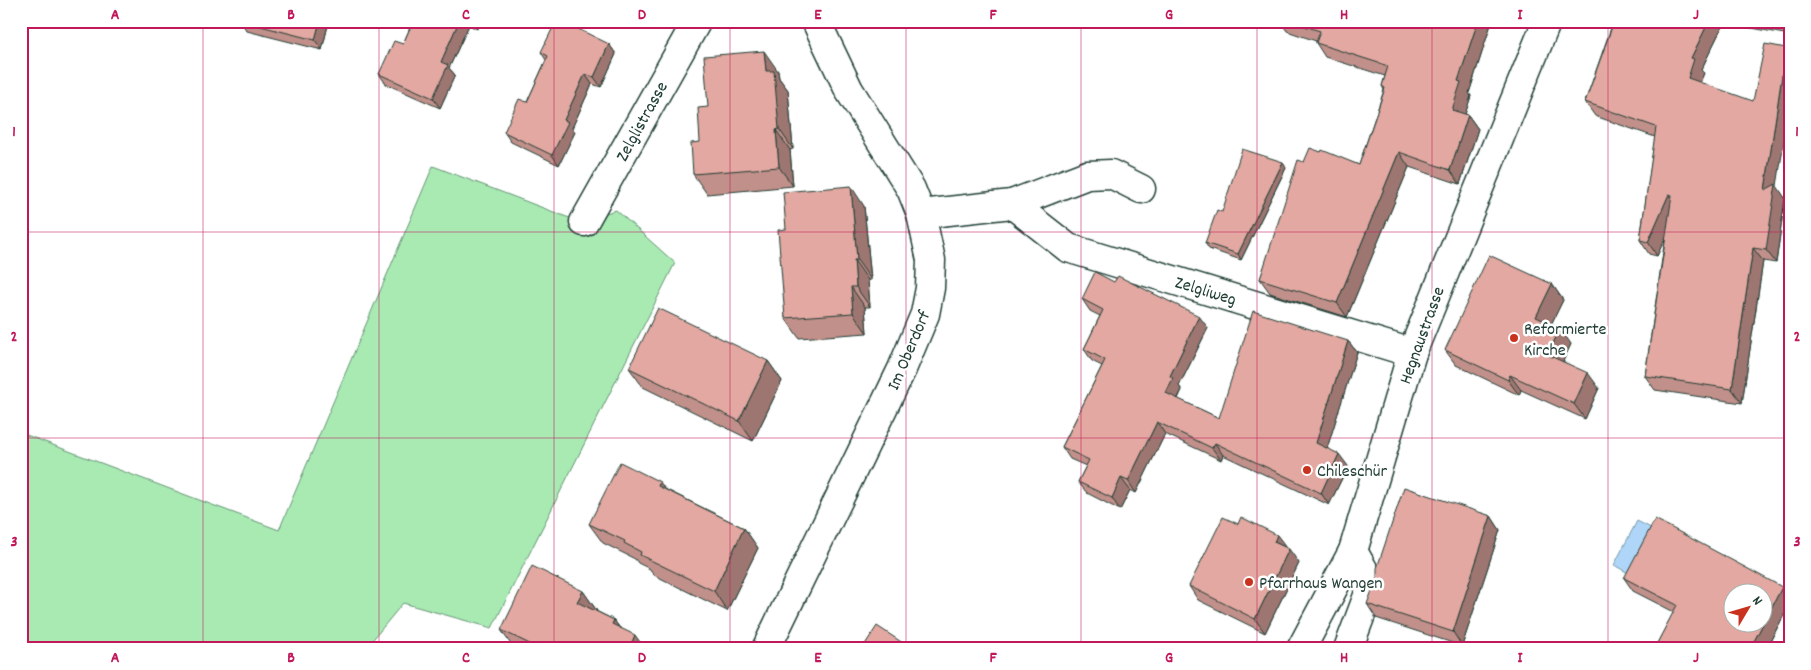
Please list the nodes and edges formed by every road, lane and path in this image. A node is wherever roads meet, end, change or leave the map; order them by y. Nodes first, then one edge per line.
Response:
1 (697, 21) edge
2 (816, 21) edge
3 (1546, 21) edge
4 (1140, 189) dead end
5 (1012, 204) junction
6 (921, 214) junction
7 (584, 222) dead end
8 (1412, 353) junction
9 (1353, 551) junction
10 (766, 649) edge
11 (1301, 649) edge
12 (1348, 649) edge

1 - 7 street, Zelglistrasse
2 - 6 street, Im Oberdorf
3 - 8 street, Hegnaustrasse
4 - 5 street
5 - 6 street
5 - 8 street, Zelgliweg
6 - 10 street, Im Oberdorf
8 - 9 street, Hegnaustrasse
9 - 11 street, Hegnaustrasse
9 - 12 street

